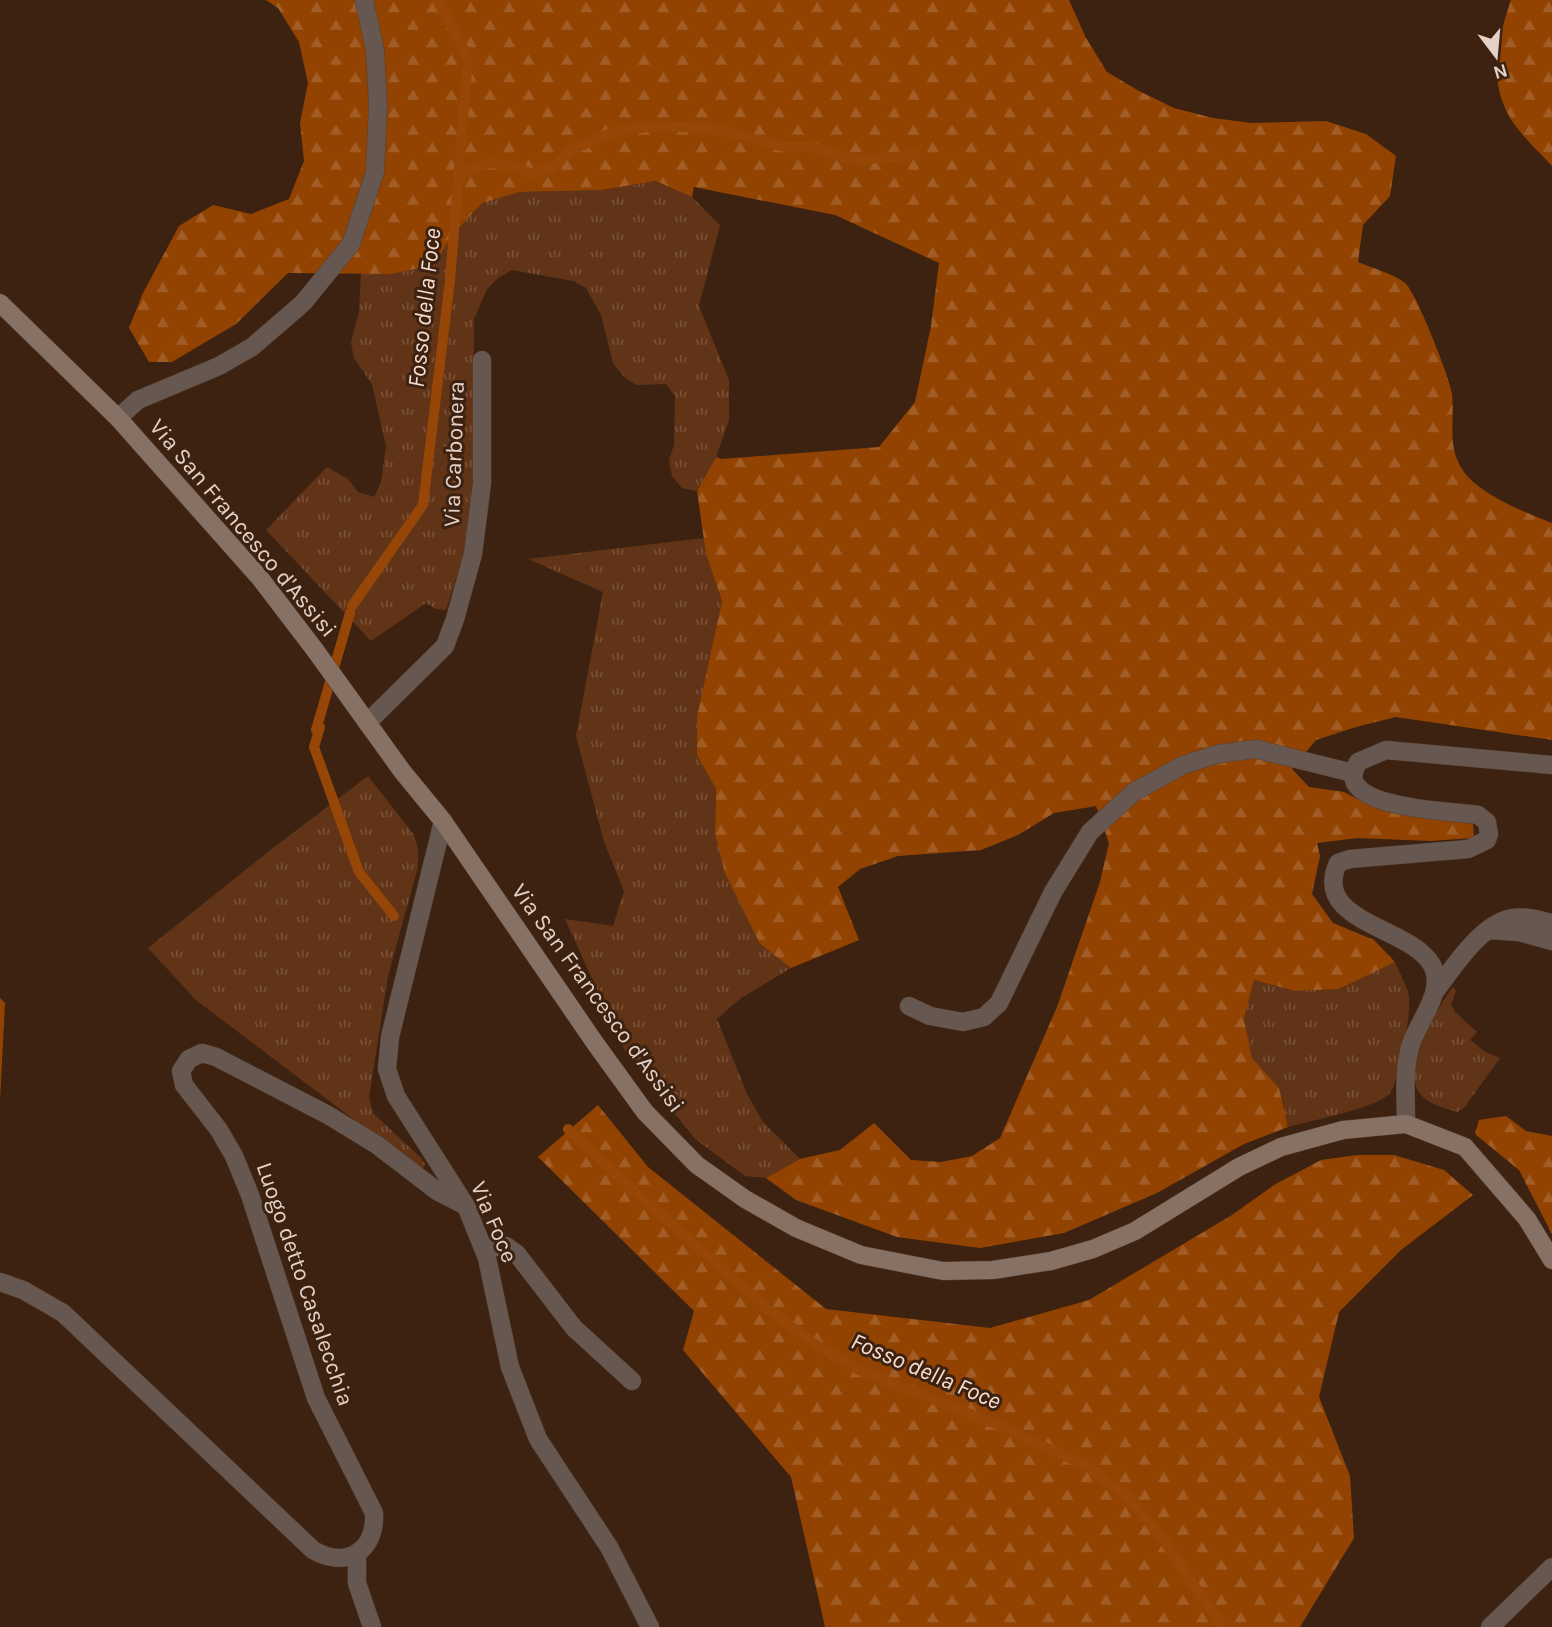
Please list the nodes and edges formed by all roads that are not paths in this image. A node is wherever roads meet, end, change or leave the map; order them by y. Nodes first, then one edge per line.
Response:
1 (364, 0) edge
2 (0, 303) edge
3 (482, 360) dead end
4 (118, 418) junction
5 (367, 723) junction
6 (1552, 765) edge
7 (1353, 773) junction
8 (443, 821) junction
9 (1552, 923) edge
10 (1488, 930) junction
11 (1552, 942) edge
12 (1437, 989) junction
13 (909, 1006) dead end
14 (1406, 1124) junction
15 (466, 1206) junction
16 (483, 1248) junction
17 (1552, 1261) edge
18 (0, 1282) edge
19 (632, 1381) dead end
20 (357, 1553) junction
21 (1552, 1567) edge
22 (372, 1627) edge
23 (650, 1627) edge
24 (1490, 1627) edge

1 - 4 street
2 - 4 main road, Via San Francesco d'Assisi
3 - 5 street, Via Carbonera
4 - 5 main road, Via San Francesco d'Assisi
5 - 8 main road, Via San Francesco d'Assisi
6 - 7 street
7 - 12 street
7 - 13 street
8 - 14 main road, Via San Francesco d'Assisi
8 - 15 street, Via Foce
9 - 10 street
10 - 11 street
10 - 12 street
12 - 14 street
14 - 17 main road, Via San Francesco d'Assisi
15 - 16 street, Via Foce
15 - 20 street, Luogo detto Casalecchia
16 - 19 street
16 - 23 street, Via Foce
18 - 20 street
20 - 22 street
21 - 24 street

